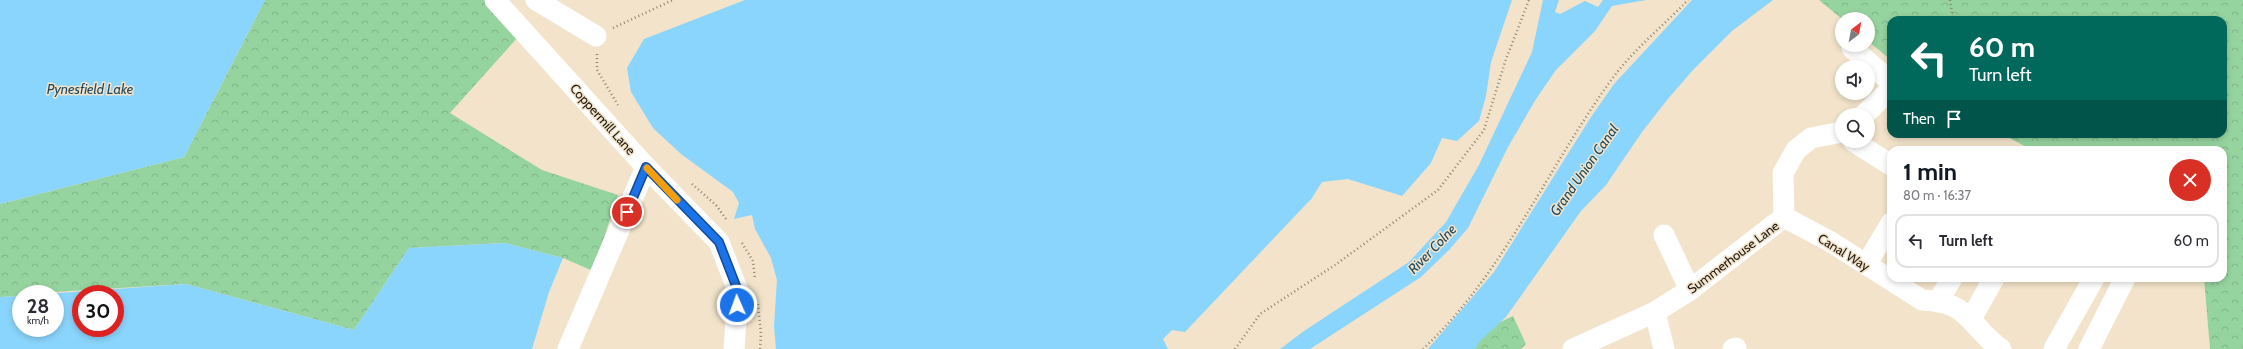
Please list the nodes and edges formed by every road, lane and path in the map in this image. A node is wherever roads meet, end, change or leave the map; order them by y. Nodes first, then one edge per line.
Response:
1 (495, 0) edge
2 (536, 0) edge
3 (673, 0) edge
4 (1529, 0) edge
5 (1688, 0) edge
6 (1950, 0) edge
7 (1952, 16) edge
8 (596, 36) joint
9 (1857, 52) edge
10 (1887, 79) edge
11 (1887, 93) edge
12 (1871, 108) edge
13 (1835, 133) edge
14 (1864, 148) edge
15 (1887, 162) edge
16 (646, 167) junction
17 (1784, 217) junction
18 (1887, 230) edge
19 (1664, 235) dead end
20 (1866, 265) junction
21 (1887, 278) edge
22 (1893, 282) edge
23 (1950, 282) edge
24 (1992, 282) edge
25 (2092, 282) edge
26 (2123, 282) edge
27 (1690, 290) junction
28 (1939, 300) junction
29 (1655, 312) junction
30 (1971, 318) junction
31 (568, 349) edge
32 (734, 349) edge
33 (1235, 349) edge
34 (1422, 349) edge
35 (1572, 349) edge
36 (1664, 349) edge
37 (2001, 349) edge
38 (2054, 349) edge
39 (2089, 349) edge

1 - 16 street, Coppermill Lane
2 - 8 street
3 - 8 path
4 - 33 path
5 - 34 path
6 - 7 path
9 - 10 street
11 - 12 street
13 - 17 street, Summerhouse Lane
14 - 15 street
16 - 31 street
16 - 32 street, Coppermill Lane
17 - 20 street, Canal Way
17 - 27 street, Summerhouse Lane
18 - 20 street
19 - 27 street
20 - 21 street, Canal Way
22 - 28 street, Canal Way
23 - 28 street
24 - 30 street
25 - 38 street
26 - 39 street
27 - 29 street, Summerhouse Lane
28 - 30 street, Canal Way
29 - 35 street, Summerhouse Lane
29 - 36 street
30 - 37 street, Canal Way

